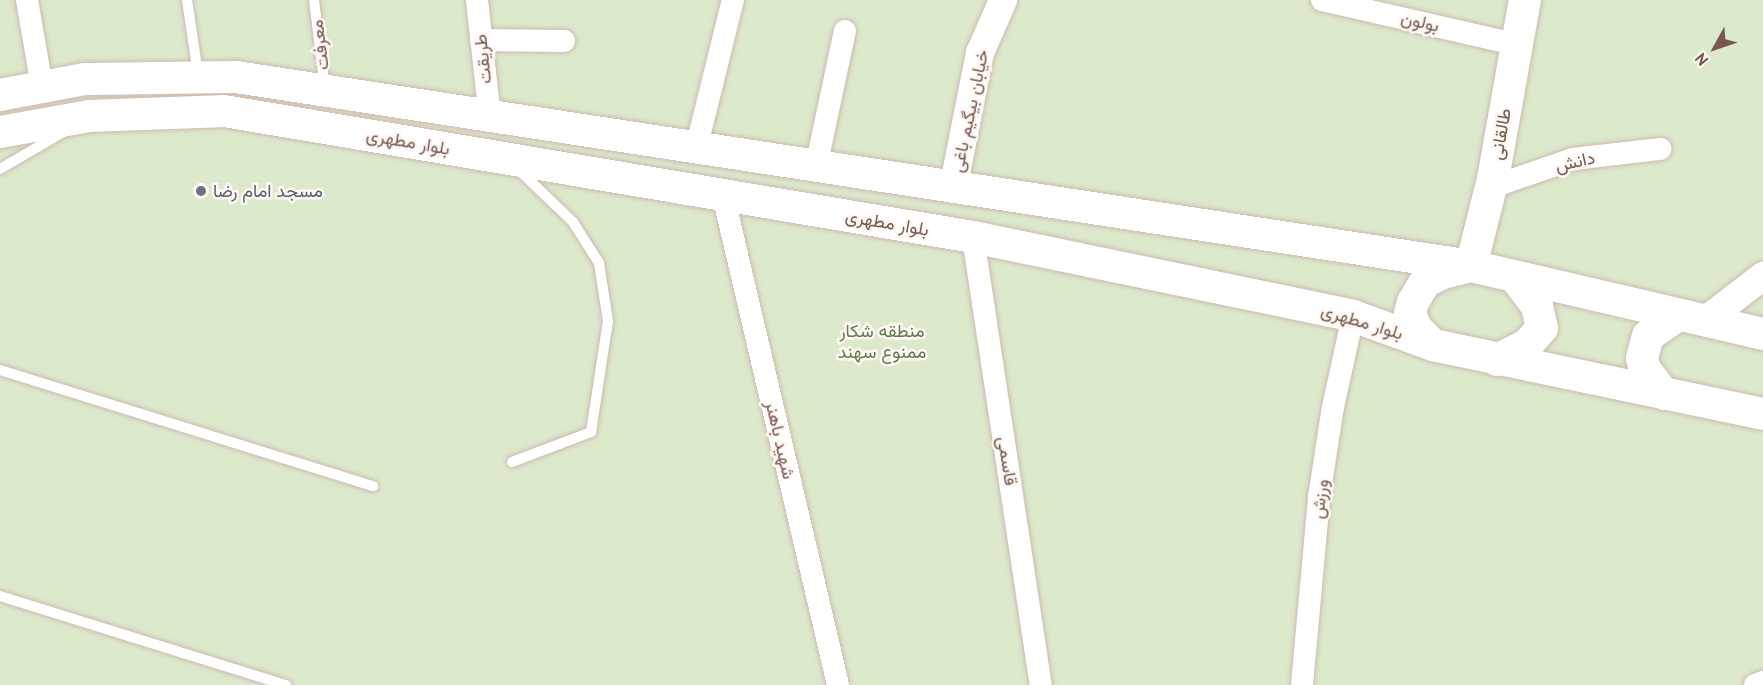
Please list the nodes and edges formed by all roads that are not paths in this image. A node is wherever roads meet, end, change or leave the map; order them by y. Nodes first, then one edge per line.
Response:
1 (27, 0) edge
2 (187, 0) edge
3 (314, 0) edge
4 (477, 0) edge
5 (732, 0) edge
6 (1004, 0) edge
7 (1322, 0) edge
8 (1525, 0) edge
9 (845, 31) dead end
10 (481, 40) junction
11 (564, 41) dead end
12 (1518, 45) junction
13 (198, 78) junction
14 (42, 87) junction
15 (326, 91) junction
16 (0, 95) edge
17 (90, 116) junction
18 (490, 117) junction
19 (0, 132) edge
20 (696, 149) junction
21 (1660, 149) dead end
22 (506, 158) junction
23 (816, 167) junction
24 (0, 169) edge
25 (1492, 187) junction
26 (953, 189) junction
27 (723, 195) junction
28 (973, 237) junction
29 (1471, 266) junction
30 (1763, 276) edge
31 (1516, 278) junction
32 (1353, 316) junction
33 (1693, 317) junction
34 (1763, 334) edge
35 (1433, 345) junction
36 (1497, 360) junction
37 (0, 370) edge
38 (1664, 394) junction
39 (1763, 414) edge
40 (512, 462) dead end
41 (373, 486) dead end
42 (0, 596) edge
43 (1763, 682) edge
44 (286, 685) edge
45 (838, 685) edge
46 (1041, 685) edge
47 (1302, 685) edge
48 (1755, 685) edge

1 - 14 street
2 - 13 lane
3 - 15 lane, معرفت
4 - 10 street, طریقت
5 - 20 street
6 - 26 street, خیابان بیگیم باغی
7 - 12 street, بولون
8 - 12 main road, طالقانی
9 - 23 street
10 - 11 street
10 - 18 street, طریقت
12 - 25 main road, طالقانی
13 - 14 main road, بلوار مطهری
13 - 15 main road, بلوار مطهری
14 - 16 main road, بلوار مطهری
15 - 18 main road, بلوار مطهری
17 - 19 main road, بلوار مطهری
17 - 22 main road, بلوار مطهری
17 - 24 lane
18 - 20 main road, بلوار مطهری
20 - 23 main road, بلوار مطهری
21 - 25 street, دانش
22 - 27 main road, بلوار مطهری
22 - 40 lane
23 - 26 main road, بلوار مطهری
25 - 29 main road, طالقانی
26 - 29 main road, بلوار مطهری
27 - 28 main road, بلوار مطهری
27 - 45 street, شهید باهنر
28 - 32 main road, بلوار مطهری
28 - 46 street, قاسمی
29 - 31 main road, بلوار مطهری
29 - 35 main road
30 - 33 street
31 - 33 main road, بلوار مطهری
31 - 36 main road
32 - 35 main road, بلوار مطهری
32 - 47 street, ورزش
33 - 34 main road, بلوار مطهری
33 - 38 main road
35 - 36 main road, بلوار مطهری
36 - 38 main road, بلوار مطهری
37 - 41 lane
38 - 39 main road, بلوار مطهری
42 - 44 lane
43 - 48 street

